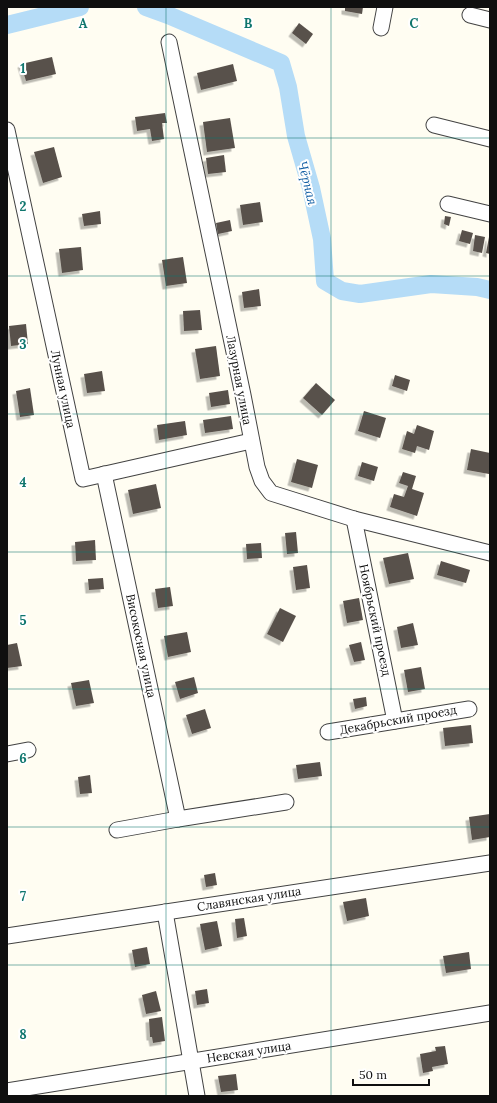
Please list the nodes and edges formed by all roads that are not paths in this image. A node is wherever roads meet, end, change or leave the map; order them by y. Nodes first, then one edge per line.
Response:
1 (385, 7) edge
2 (470, 15) dead end
3 (490, 20) edge
4 (380, 28) dead end
5 (169, 42) dead end
6 (434, 125) dead end
7 (7, 130) edge
8 (490, 139) edge
9 (448, 204) dead end
10 (490, 214) edge
11 (251, 440) junction
12 (104, 474) junction
13 (354, 519) junction
14 (490, 553) edge
15 (469, 709) dead end
16 (395, 721) junction
17 (328, 732) dead end
18 (28, 750) dead end
19 (7, 754) edge
20 (286, 802) dead end
21 (178, 818) junction
22 (117, 830) dead end
23 (490, 863) edge
24 (165, 912) junction
25 (7, 936) edge
26 (490, 1013) edge
27 (190, 1062) junction
28 (7, 1092) edge
29 (196, 1096) edge

1 - 4 street
2 - 3 street
5 - 11 street, Лазурная улица
6 - 8 street
7 - 12 street, Лунная улица
9 - 10 street
11 - 12 street, Лунная улица
11 - 13 street, Лазурная улица
12 - 21 street, Високосная улица
13 - 14 street, Лазурная улица
13 - 16 street, Ноябрьский проезд
15 - 16 street, Декабрьский проезд
16 - 17 street, Декабрьский проезд
18 - 19 street
20 - 21 street
21 - 22 street
23 - 24 street, Славянская улица
24 - 25 street, Славянская улица
24 - 27 street
26 - 27 street, Невская улица
27 - 28 street, Невская улица
27 - 29 street

